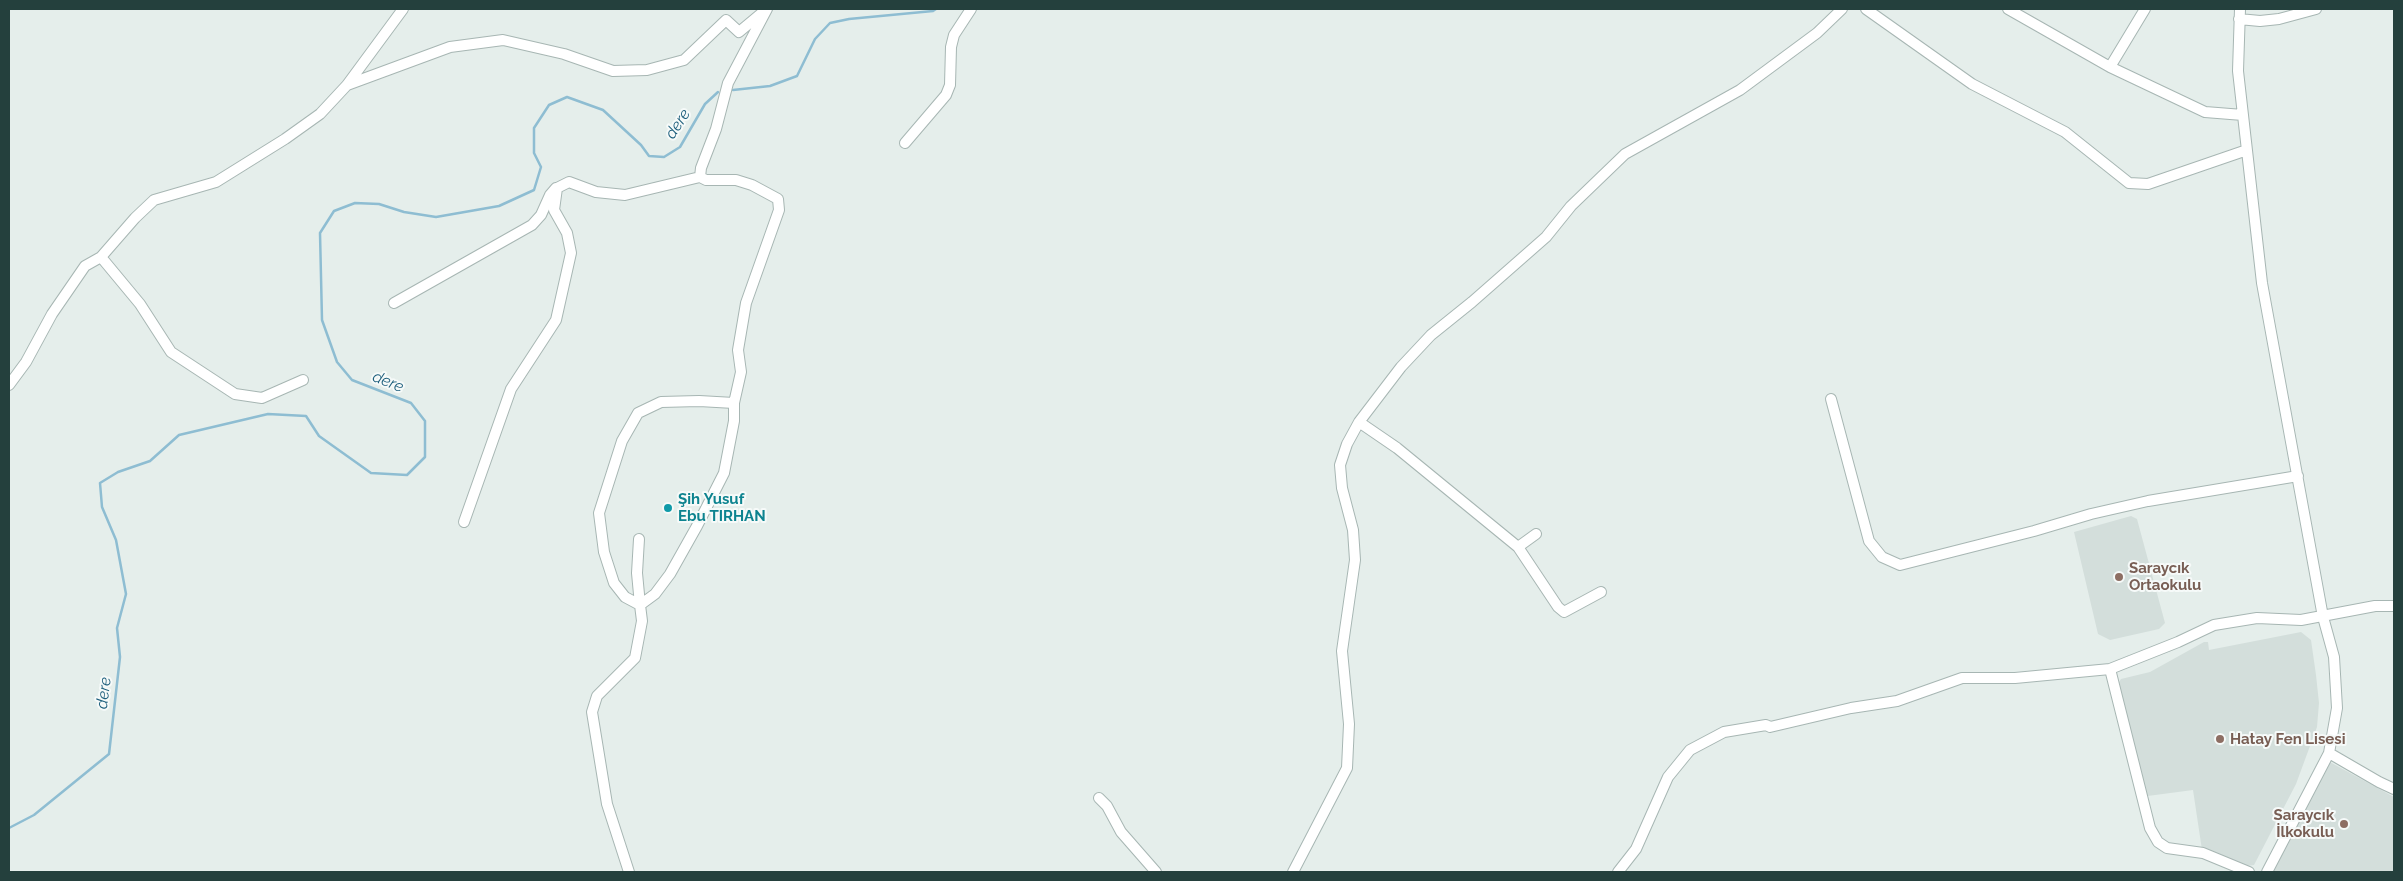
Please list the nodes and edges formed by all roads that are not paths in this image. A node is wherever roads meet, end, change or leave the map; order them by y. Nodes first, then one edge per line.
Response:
1 (402, 9) edge
2 (970, 9) edge
3 (1842, 9) edge
4 (1866, 9) edge
5 (2008, 9) edge
6 (2145, 9) edge
7 (2316, 9) edge
8 (766, 10) edge
9 (2239, 14) edge
10 (2110, 67) junction
11 (347, 85) junction
12 (2244, 115) junction
13 (905, 143) dead end
14 (2247, 150) junction
15 (700, 176) junction
16 (557, 188) junction
17 (101, 257) junction
18 (394, 302) dead end
19 (303, 380) dead end
20 (9, 385) edge
21 (1832, 399) dead end
22 (734, 403) junction
23 (1359, 422) junction
24 (2298, 476) junction
25 (464, 522) dead end
26 (1536, 534) dead end
27 (639, 539) dead end
28 (1518, 547) junction
29 (1601, 592) dead end
30 (640, 605) junction
31 (2394, 606) edge
32 (2323, 617) junction
33 (2110, 669) junction
34 (2329, 753) junction
35 (2394, 788) edge
36 (1099, 798) dead end
37 (629, 872) edge
38 (1156, 872) edge
39 (1293, 872) edge
40 (1618, 872) edge
41 (2248, 872) edge
42 (2267, 872) edge

1 - 11 street
2 - 13 street
3 - 23 street
4 - 14 street
5 - 10 street
6 - 10 street
7 - 9 street
8 - 11 street
8 - 15 street
9 - 12 street
10 - 12 street
11 - 17 street
12 - 14 street
14 - 24 street
15 - 16 street
15 - 22 street
16 - 18 street
16 - 25 street
17 - 19 street
17 - 20 street
21 - 24 street
22 - 30 street
22 - 30 street
23 - 28 street
23 - 39 street
24 - 32 street
26 - 28 street
27 - 30 street
28 - 29 street
30 - 37 street
31 - 32 street
32 - 33 street
32 - 34 street
33 - 40 street
33 - 41 street
34 - 35 street
34 - 42 street
36 - 38 street

